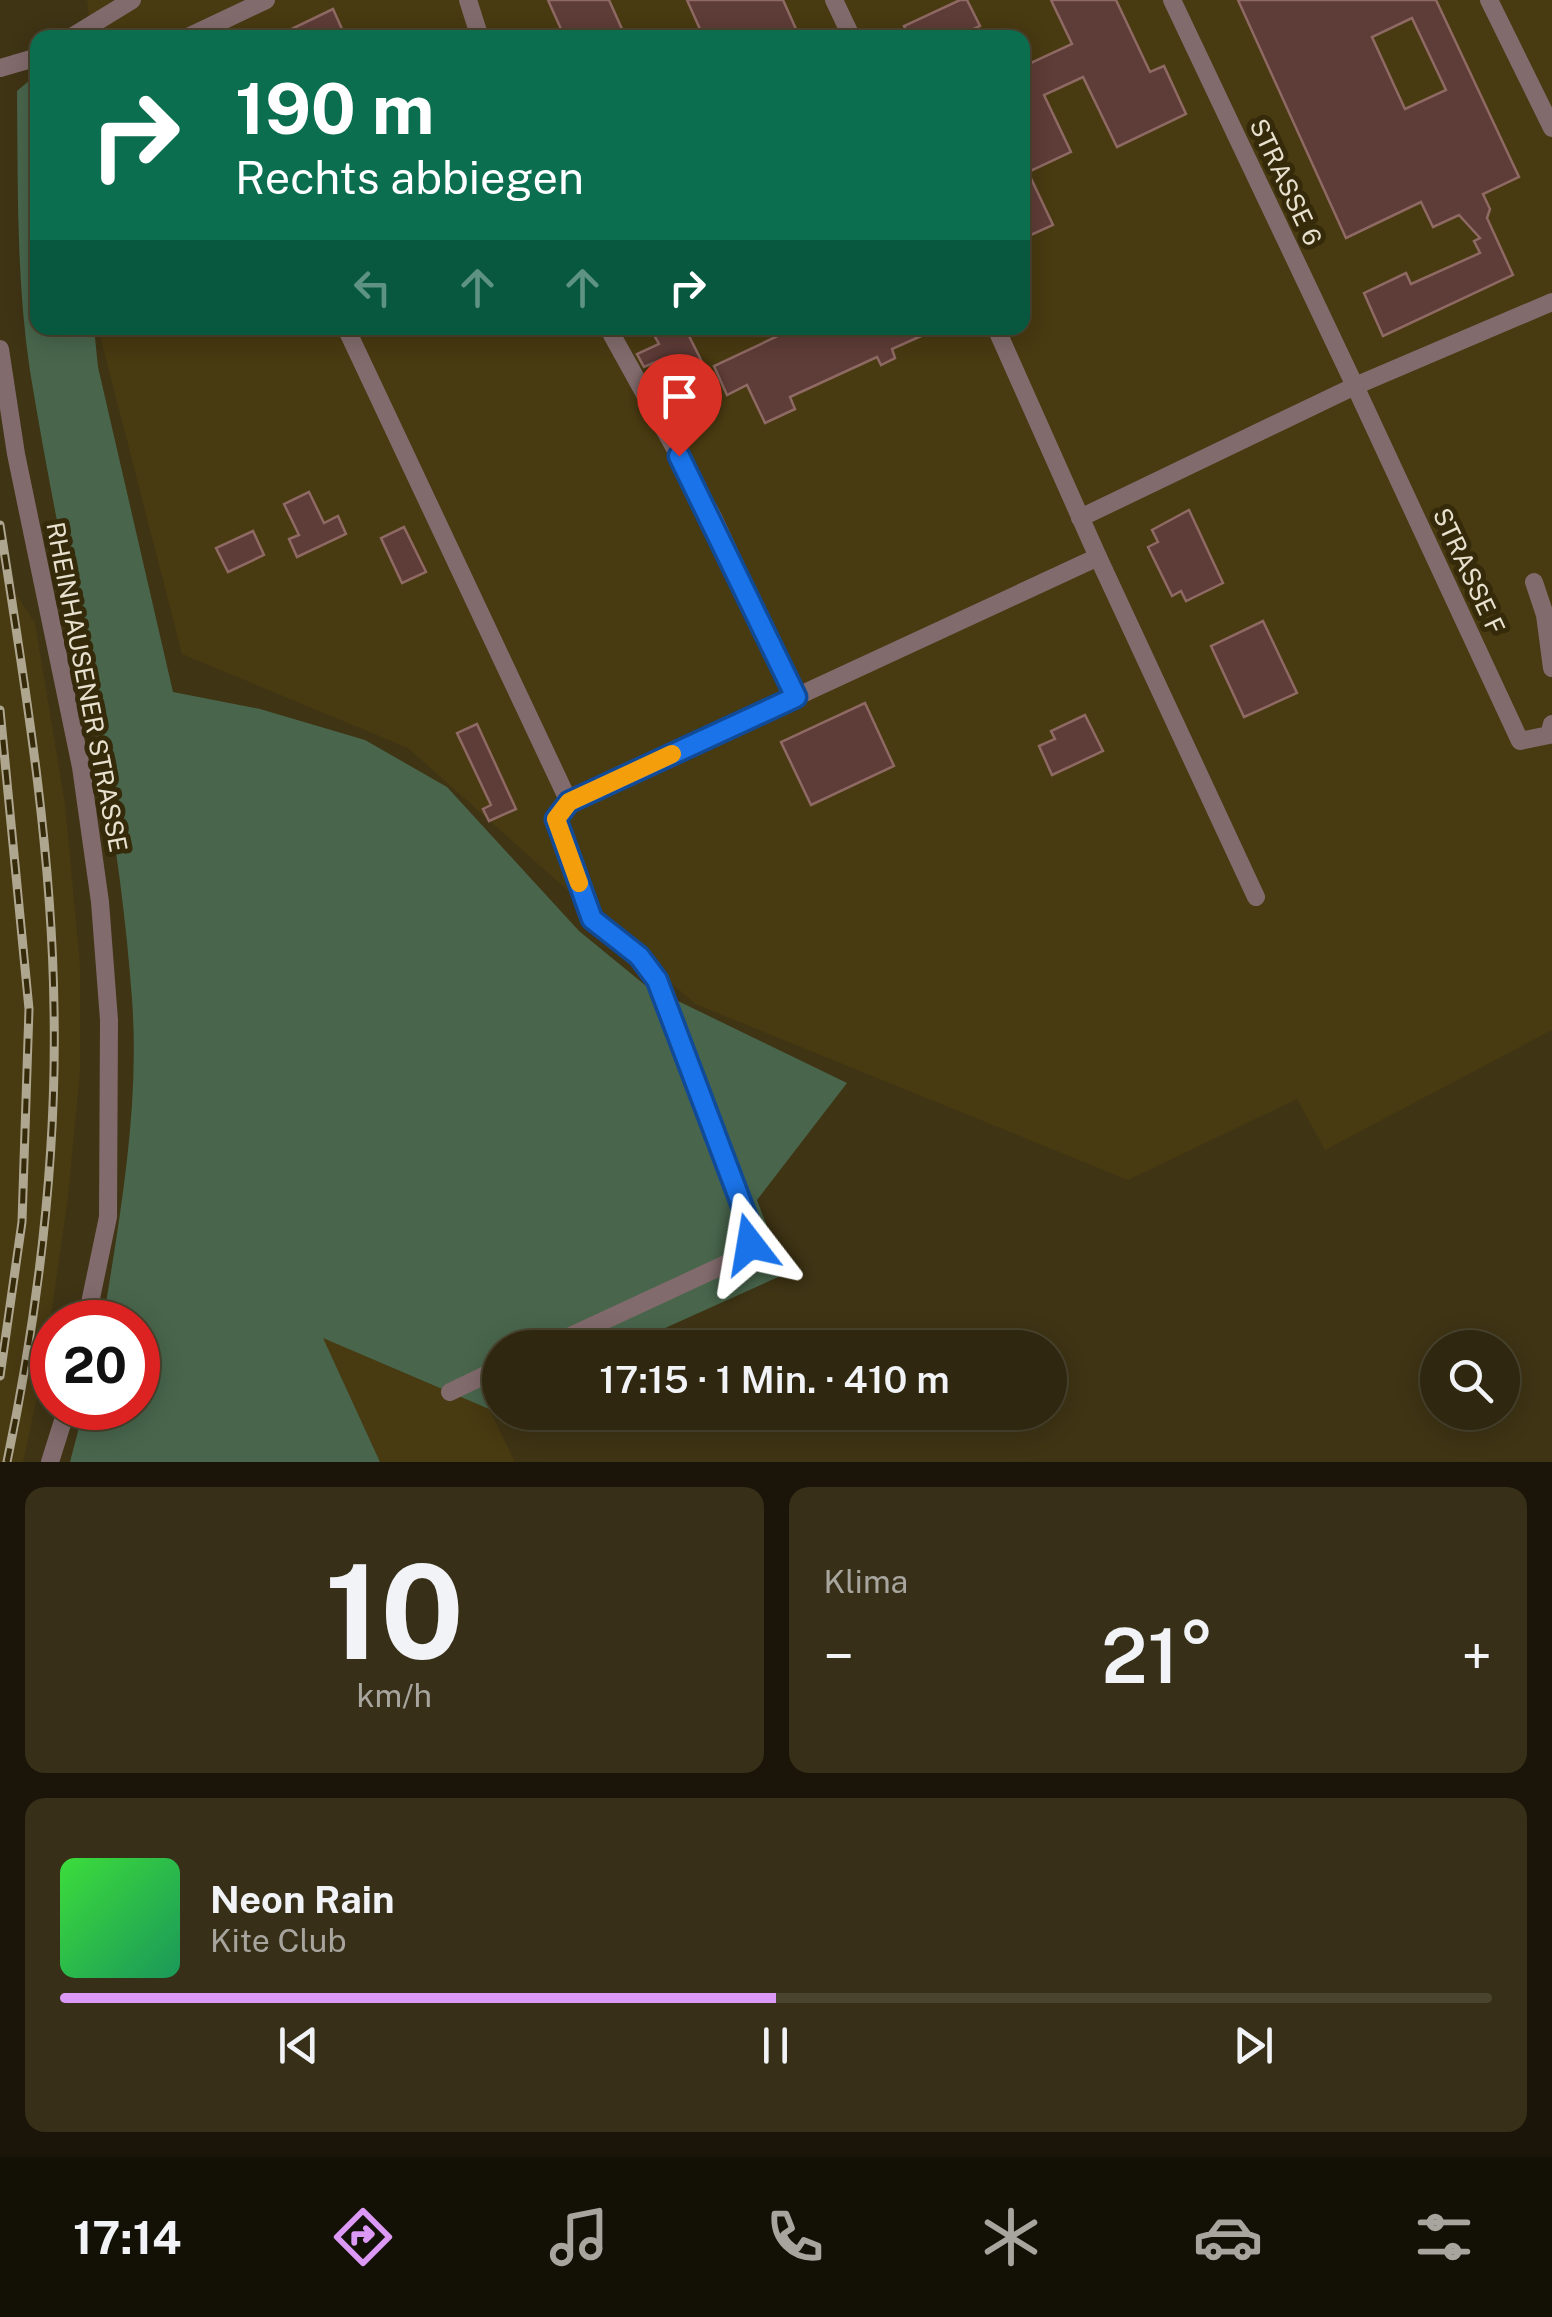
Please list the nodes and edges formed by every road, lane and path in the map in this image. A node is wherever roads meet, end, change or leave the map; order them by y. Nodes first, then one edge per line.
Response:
1 (132, 0) edge
2 (266, 0) edge
3 (468, 0) edge
4 (834, 0) edge
5 (1172, 0) edge
6 (1489, 0) edge
7 (83, 30) edge
8 (212, 30) edge
9 (477, 30) edge
10 (848, 30) edge
11 (30, 59) edge
12 (0, 68) edge
13 (1552, 128) edge
14 (1552, 302) edge
15 (349, 335) edge
16 (620, 335) edge
17 (999, 335) edge
18 (0, 349) edge
19 (1355, 386) junction
20 (1080, 518) junction
21 (1098, 557) junction
22 (1534, 582) dead end
23 (1552, 668) edge
24 (796, 697) junction
25 (1552, 724) edge
26 (569, 802) junction
27 (1256, 897) dead end
28 (91, 1300) edge
29 (583, 1330) edge
30 (482, 1377) edge
31 (450, 1392) dead end
32 (61, 1430) edge
33 (50, 1462) edge

1 - 7 street
2 - 8 street
3 - 9 street
4 - 10 street
5 - 19 street, STRASSE 6
6 - 13 street
11 - 12 street
14 - 19 street
15 - 26 street
16 - 24 street
17 - 20 street
18 - 28 street, RHEINHAUSENER STRASSE
19 - 20 street
19 - 25 street, STRASSE F
20 - 21 street
21 - 24 street
21 - 27 street
22 - 23 street, STRASSE F
24 - 26 street
26 - 29 street
30 - 31 street
32 - 33 street

